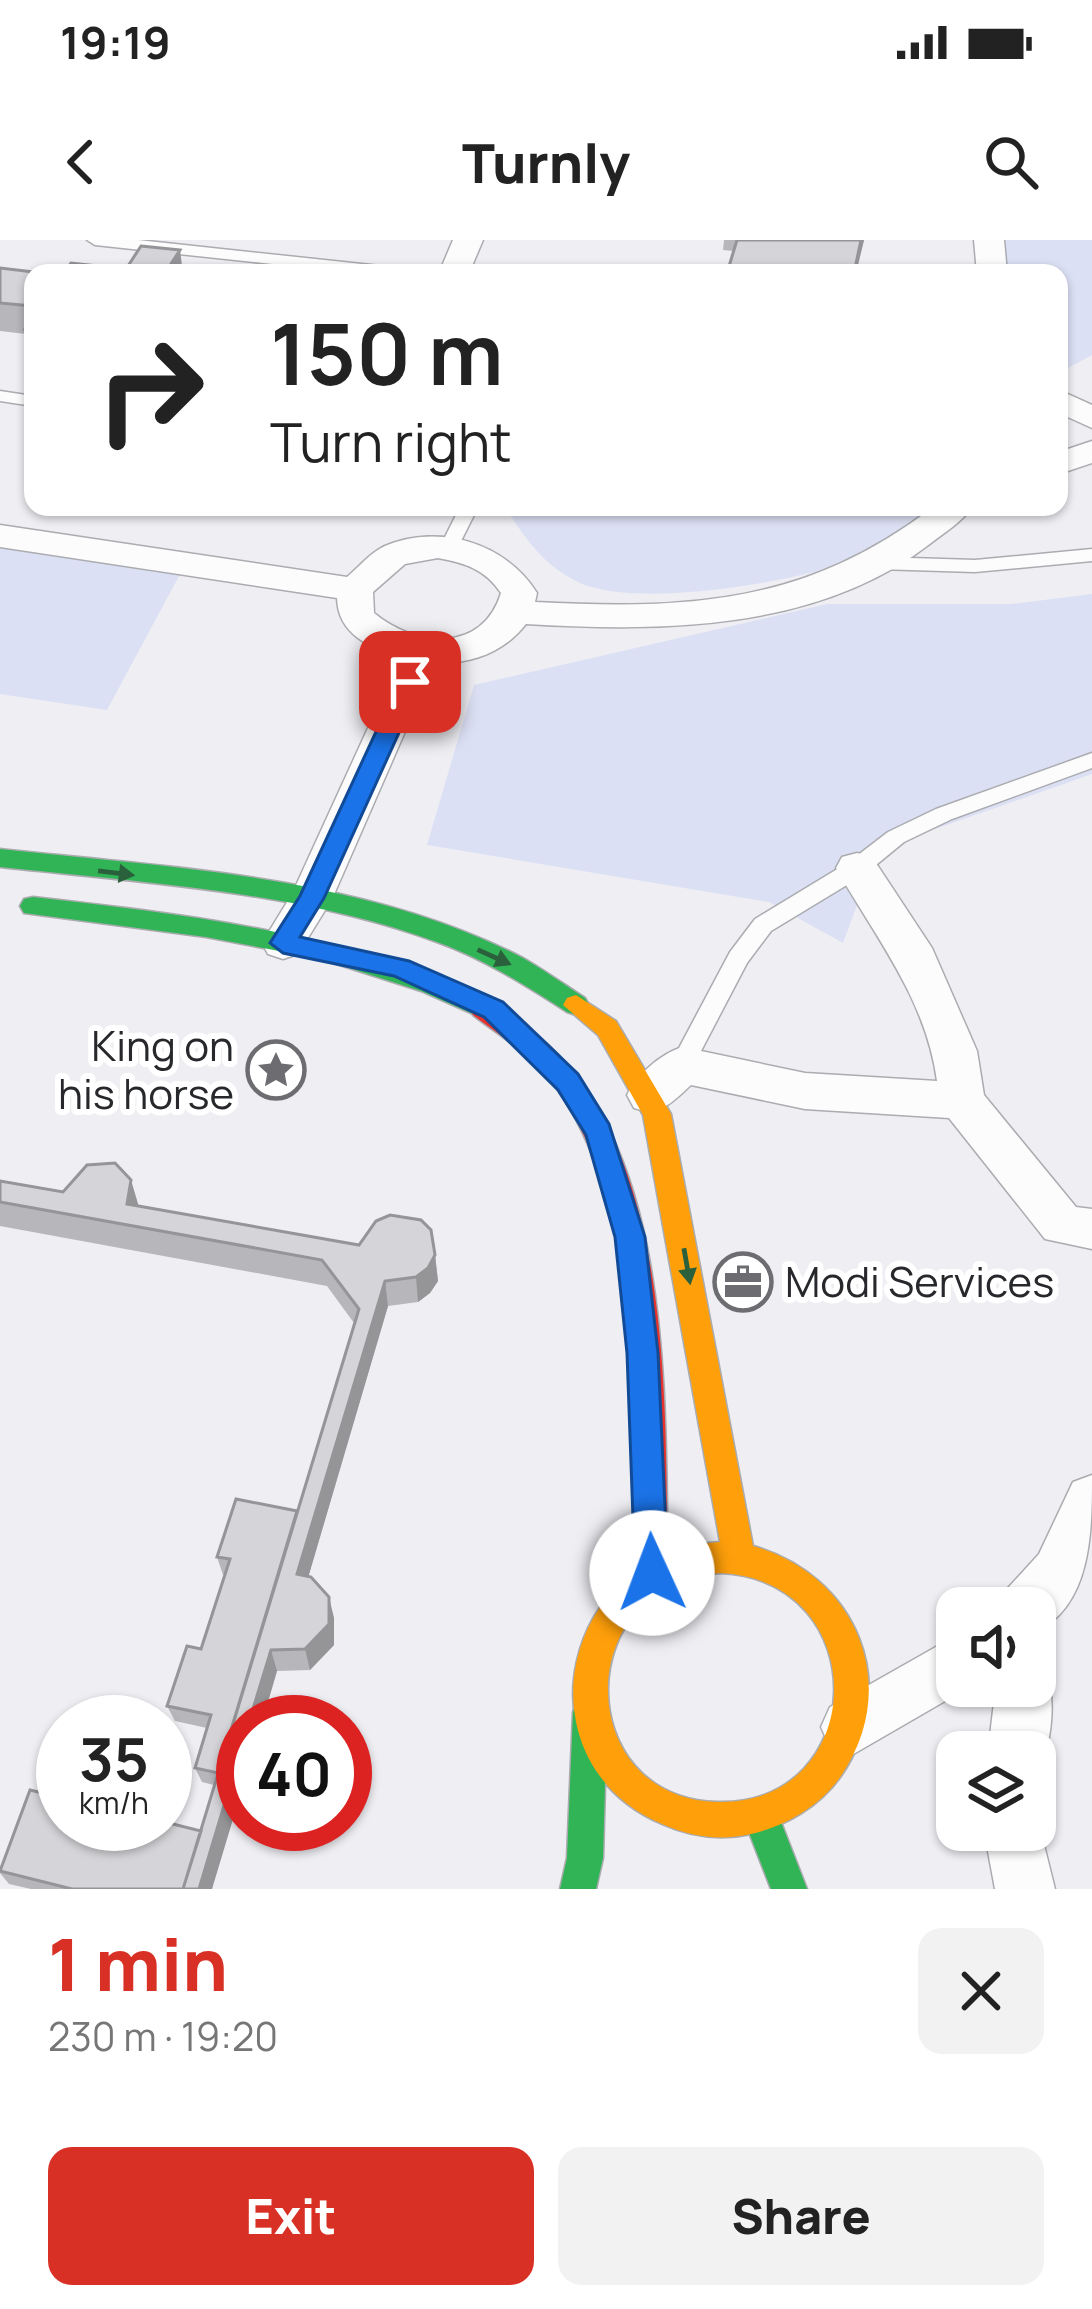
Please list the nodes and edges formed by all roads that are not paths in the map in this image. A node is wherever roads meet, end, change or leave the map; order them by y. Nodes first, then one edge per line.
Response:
1 (95, 240) edge
2 (316, 264) edge
3 (464, 516) edge
4 (943, 516) edge
5 (0, 536) edge
6 (448, 549) junction
7 (1092, 555) edge
8 (878, 563) junction
9 (355, 589) junction
10 (514, 612) junction
11 (422, 653) junction
12 (1092, 760) edge
13 (0, 858) edge
14 (857, 868) junction
15 (311, 898) junction
16 (0, 902) edge
17 (283, 943) junction
18 (666, 1080) junction
19 (962, 1101) junction
20 (1092, 1229) edge
21 (1092, 1500) edge
22 (740, 1560) junction
23 (652, 1573) junction
24 (1047, 1587) edge
25 (936, 1676) edge
26 (590, 1699) junction
27 (850, 1727) junction
28 (760, 1816) junction
29 (1018, 1851) edge
30 (578, 1889) edge
31 (789, 1889) edge
32 (1025, 1889) edge

1 - 2 lane
3 - 6 lane
4 - 8 street
5 - 9 street
6 - 9 street
6 - 10 street
7 - 8 lane
8 - 10 street
9 - 11 street
10 - 11 street
11 - 15 street
12 - 14 lane
13 -> 15 street
14 - 18 lane
14 - 19 street
15 - 17 street
15 -> 18 street
16 - 17 street
17 - 23 street
18 - 19 street
18 -> 22 street
19 - 20 street
21 - 24 street
22 - 23 street
22 - 27 street
23 - 26 street
25 - 27 street
26 - 28 street
26 - 30 street
27 - 28 street
28 - 31 street
29 - 32 street

